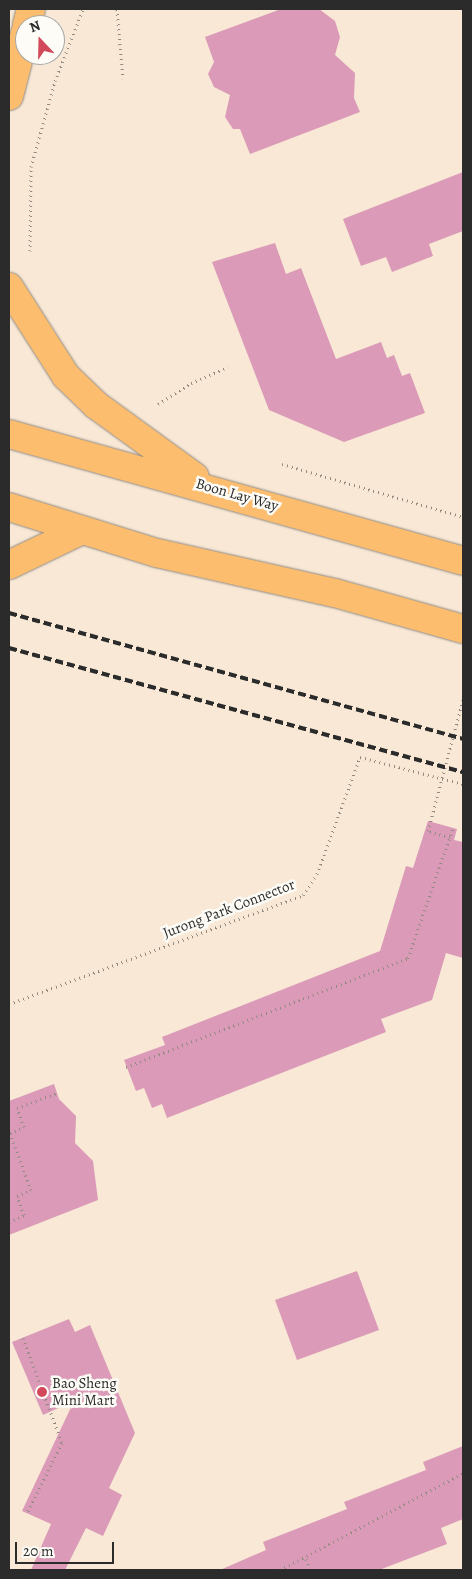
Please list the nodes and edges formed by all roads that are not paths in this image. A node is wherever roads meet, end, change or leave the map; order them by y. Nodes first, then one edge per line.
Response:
1 (17, 65) edge
2 (9, 96) edge
3 (9, 287) edge
4 (9, 434) edge
5 (209, 487) junction
6 (9, 507) edge
7 (80, 531) junction
8 (463, 561) edge
9 (9, 565) edge
10 (463, 629) edge

1 - 2 main road
3 - 5 main road
4 - 5 main road, Boon Lay Way
5 - 8 main road, Boon Lay Way
6 - 7 main road
7 - 9 main road
7 - 10 main road

